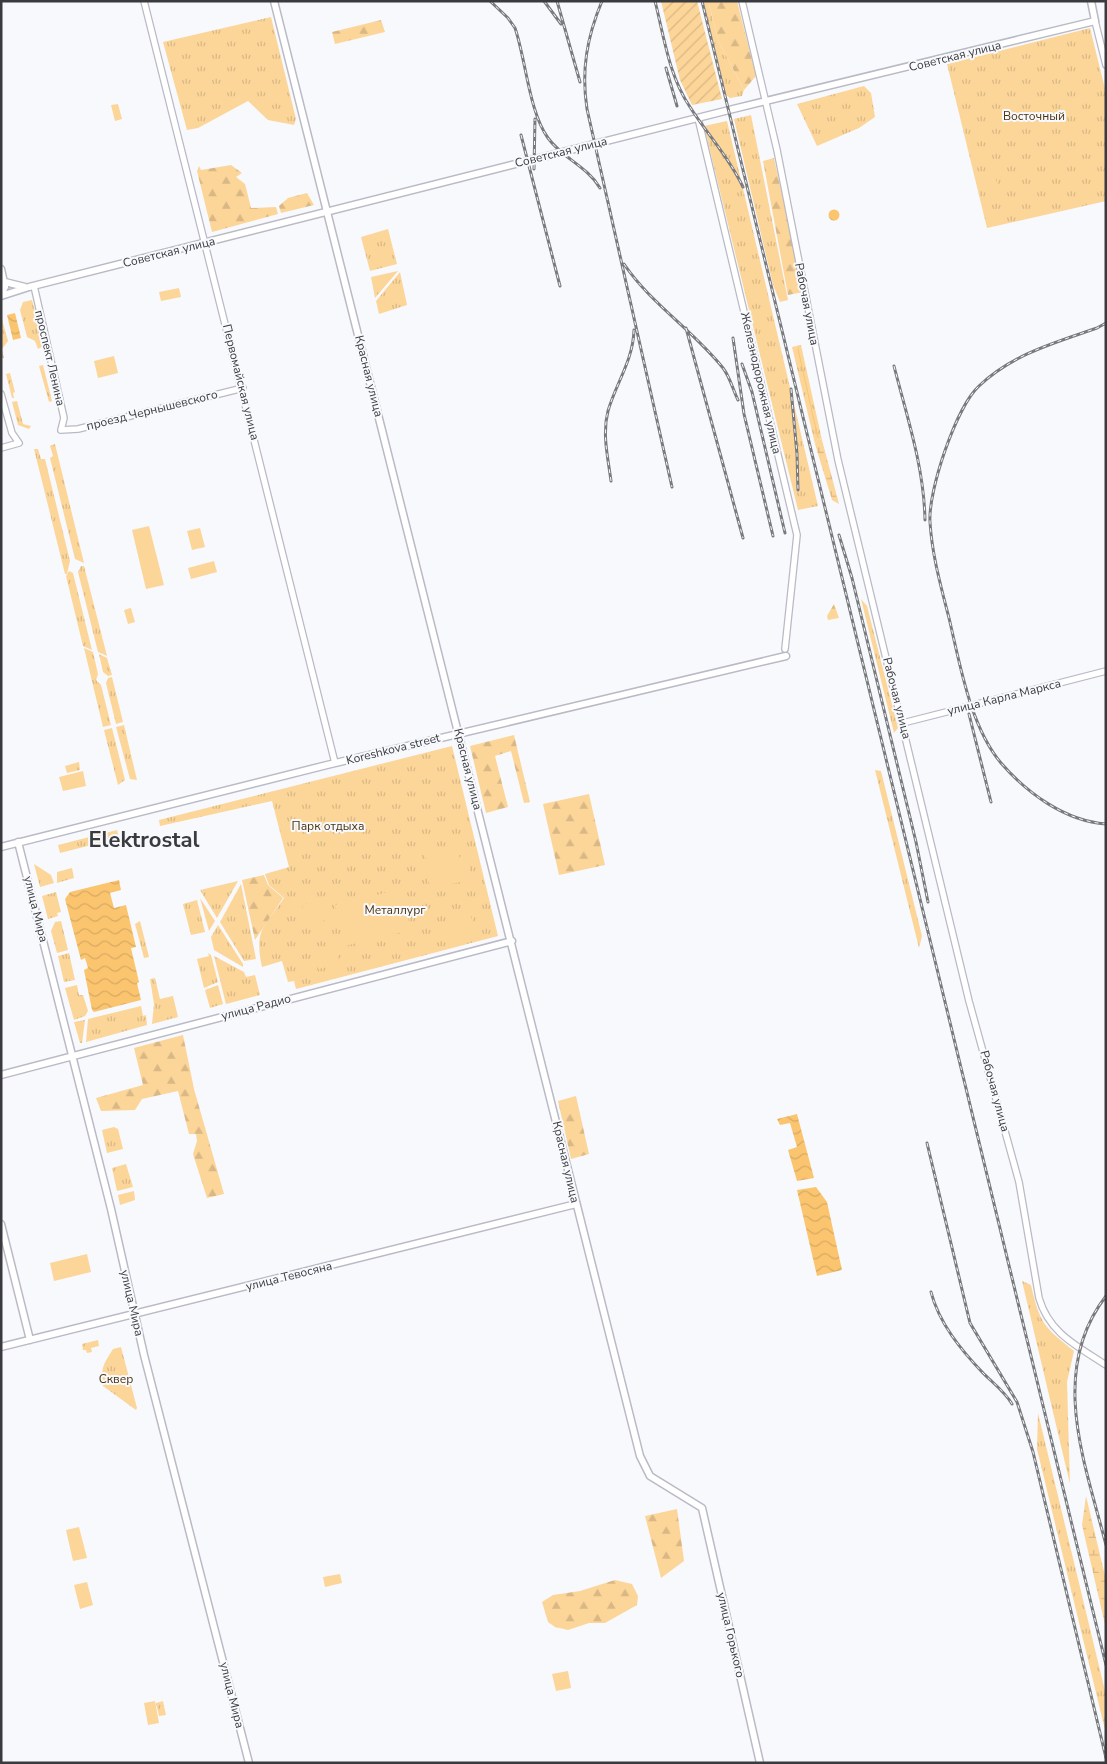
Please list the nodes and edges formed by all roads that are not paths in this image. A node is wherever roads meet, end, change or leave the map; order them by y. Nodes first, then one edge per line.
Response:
1 (144, 1) edge
2 (274, 1) edge
3 (742, 1) edge
4 (1091, 1) edge
5 (1095, 21) junction
6 (1106, 65) edge
7 (767, 101) junction
8 (698, 118) junction
9 (327, 211) junction
10 (206, 243) junction
11 (1, 269) edge
12 (3, 282) edge
13 (31, 287) junction
14 (1, 296) edge
15 (243, 388) junction
16 (1, 394) edge
17 (61, 430) joint
18 (1, 448) edge
19 (785, 652) joint
20 (1106, 671) edge
21 (903, 723) junction
22 (459, 733) junction
23 (335, 763) junction
24 (18, 842) junction
25 (1, 847) edge
26 (512, 941) junction
27 (73, 1057) junction
28 (1, 1075) edge
29 (576, 1204) junction
30 (1, 1224) edge
31 (135, 1315) junction
32 (30, 1340) junction
33 (1, 1347) edge
34 (1106, 1364) edge
35 (702, 1508) joint
36 (249, 1763) edge
37 (760, 1763) edge

1 - 10 street, Первомайская улица
2 - 9 main road, Красная улица
3 - 7 street, Рабочая улица
4 - 5 main road
5 - 6 street
5 - 7 main road, Советская улица
7 - 8 main road, Советская улица
7 - 21 street, Рабочая улица
8 - 9 main road, Советская улица
8 - 19 street, Железнодорожная улица
9 - 10 main road, Советская улица
9 - 22 main road, Красная улица
10 - 13 main road, Советская улица
10 - 15 street, Первомайская улица
11 - 12 main road
12 - 13 main road, Советская улица
12 - 14 main road
13 - 14 main road, Советская улица
13 - 17 street, проспект Ленина
15 - 17 street, проезд Чернышевского
15 - 23 street, Первомайская улица
16 - 18 street
19 - 22 main road, Koreshkova street
20 - 21 street, улица Карла Маркса
21 - 34 street, Рабочая улица
22 - 23 main road, Koreshkova street
22 - 26 main road, Красная улица
23 - 24 main road, Koreshkova street
24 - 25 main road, Koreshkova street
24 - 27 main road, улица Мира
26 - 27 main road, улица Радио
26 - 29 main road, Красная улица
27 - 28 main road, улица Радио
27 - 31 main road, улица Мира
29 - 31 main road, улица Тевосяна
29 - 35 main road, Красная улица
30 - 32 main road
31 - 32 main road, улица Тевосяна
31 - 36 main road, улица Мира
32 - 33 main road, улица Тевосяна
35 - 37 main road, улица Горького

